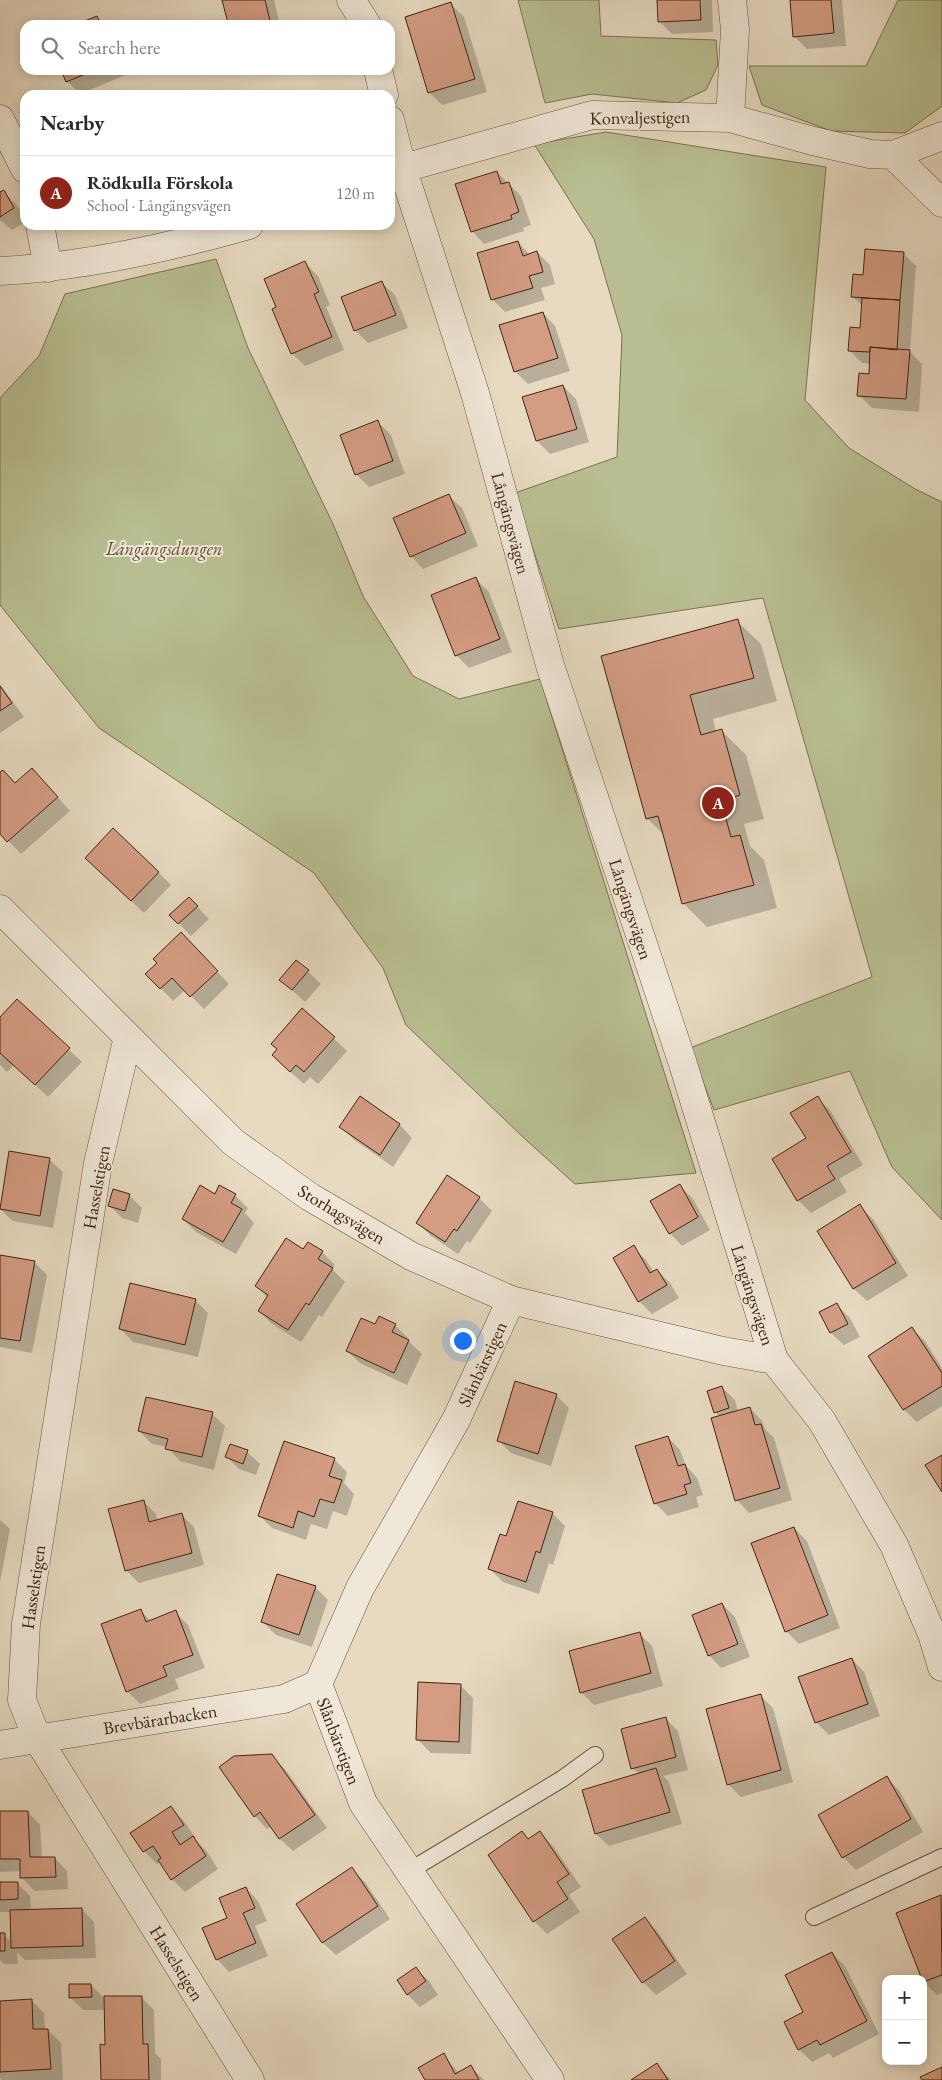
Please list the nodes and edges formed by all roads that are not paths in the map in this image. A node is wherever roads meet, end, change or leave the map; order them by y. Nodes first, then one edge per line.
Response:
1 (350, 0) edge
2 (732, 0) edge
3 (363, 20) edge
4 (379, 75) edge
5 (383, 90) edge
6 (730, 118) junction
7 (0, 119) edge
8 (942, 136) edge
9 (893, 155) junction
10 (20, 159) edge
11 (396, 170) edge
12 (942, 203) edge
13 (41, 230) edge
14 (228, 230) edge
15 (48, 268) junction
16 (0, 271) edge
17 (0, 910) edge
18 (128, 1038) junction
19 (511, 1300) junction
20 (774, 1360) junction
21 (942, 1667) edge
22 (318, 1684) junction
23 (37, 1738) junction
24 (0, 1745) edge
25 (595, 1755) dead end
26 (942, 1857) edge
27 (409, 1871) junction
28 (814, 1917) dead end
29 (250, 2080) edge
30 (550, 2080) edge

1 - 3 street
2 - 6 street
4 - 5 street
6 - 9 street, Konvaljestigen
6 - 11 street, Konvaljestigen
7 - 10 street
8 - 9 street, Konvaljestigen
9 - 12 street
11 - 20 street, Långängsvägen
13 - 15 street
14 - 15 street
15 - 16 street
17 - 18 street, Storhagsvägen
18 - 19 street, Storhagsvägen
18 - 23 street, Hasselstigen
19 - 20 street, Storhagsvägen
19 - 22 street, Slånbärstigen
20 - 21 street, Långängsvägen
22 - 23 street, Brevbärarbacken
22 - 27 street, Slånbärstigen
23 - 24 street, Brevbärarbacken
23 - 29 street, Hasselstigen
25 - 27 lane
26 - 28 lane
27 - 30 street, Slånbärstigen

